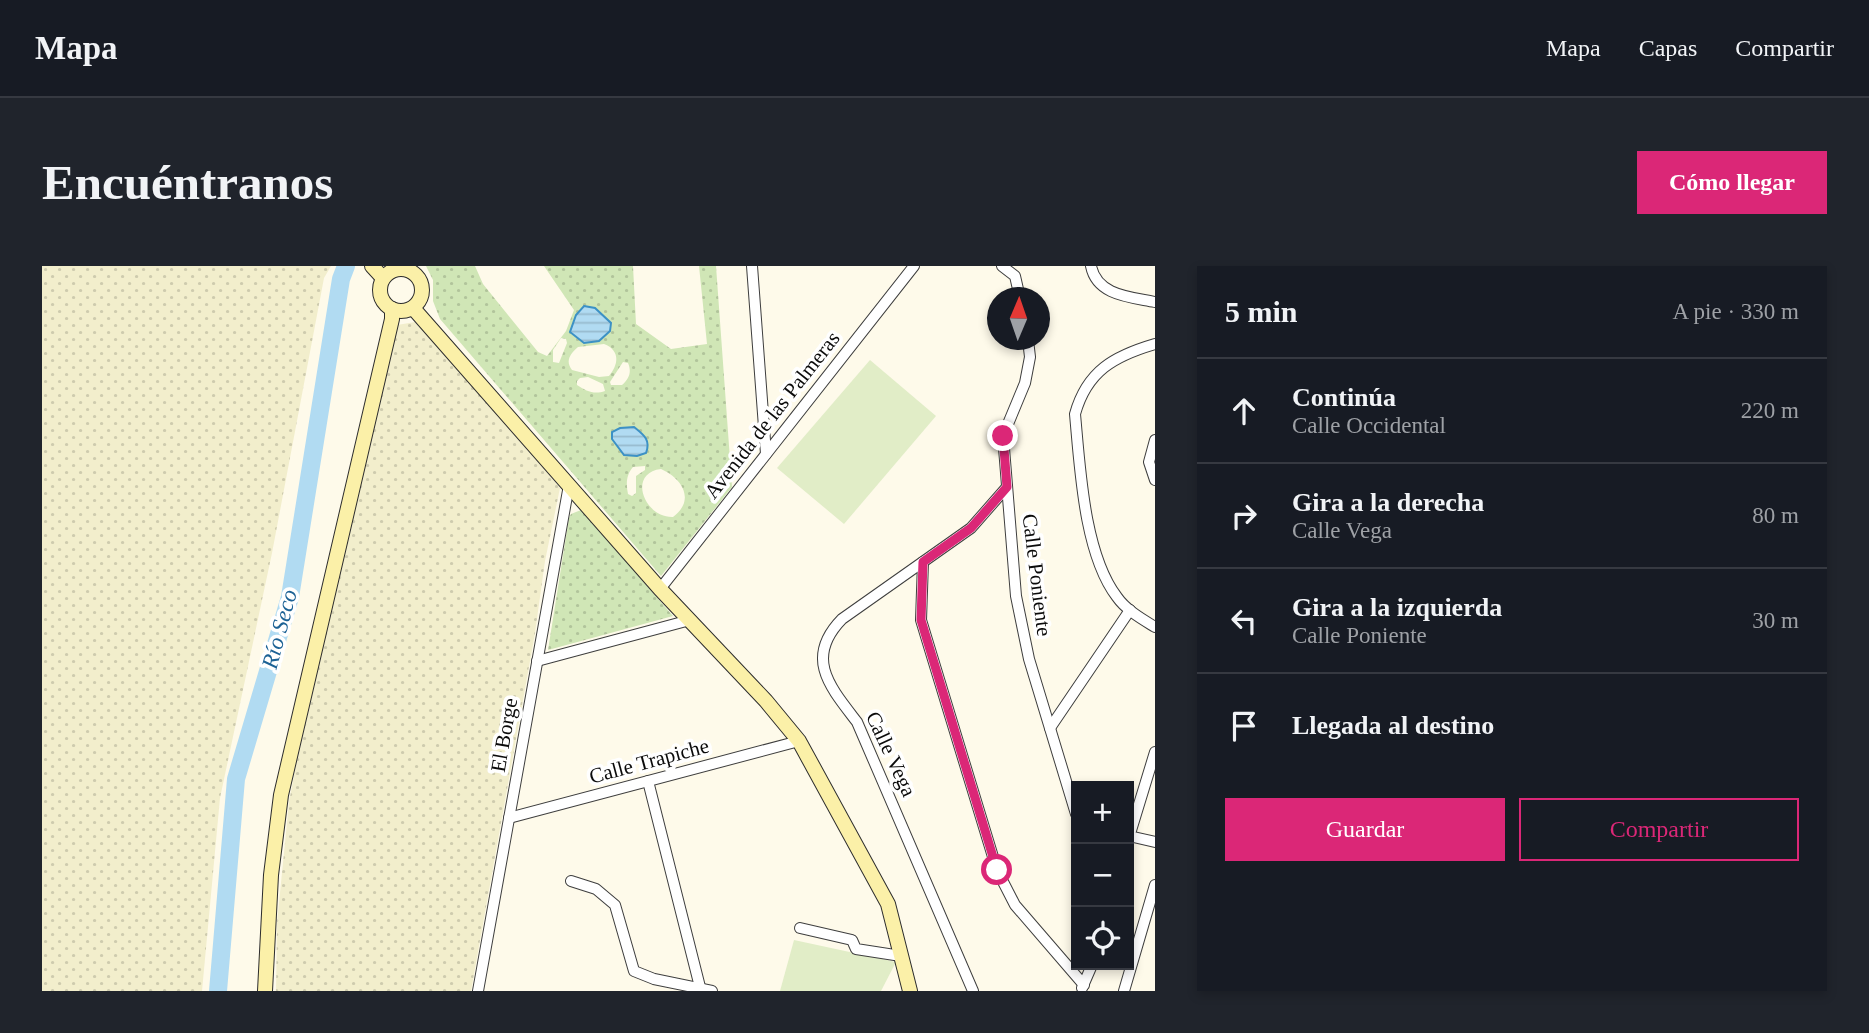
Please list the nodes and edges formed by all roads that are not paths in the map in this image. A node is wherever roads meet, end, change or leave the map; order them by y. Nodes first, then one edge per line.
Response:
1 (752, 266) edge
2 (914, 266) edge
3 (1002, 266) edge
4 (1091, 266) edge
5 (402, 267) edge
6 (377, 271) edge
7 (1018, 287) edge
8 (1155, 302) edge
9 (413, 308) junction
10 (392, 309) junction
11 (1155, 344) edge
12 (1029, 350) edge
13 (1155, 440) edge
14 (766, 454) junction
15 (1155, 480) edge
16 (569, 485) junction
17 (1007, 487) junction
18 (923, 562) junction
19 (660, 589) junction
20 (1130, 610) junction
21 (690, 620) junction
22 (1155, 627) edge
23 (537, 661) junction
24 (1050, 728) junction
25 (799, 741) junction
26 (1155, 752) edge
27 (648, 781) junction
28 (1071, 797) edge
29 (509, 818) junction
30 (1134, 820) edge
31 (1134, 837) edge
32 (1155, 842) edge
33 (571, 881) dead end
34 (1155, 885) edge
35 (800, 929) dead end
36 (901, 956) junction
37 (1089, 970) edge
38 (1082, 988) edge
39 (705, 990) edge
40 (265, 991) edge
41 (478, 991) edge
42 (910, 991) edge
43 (973, 991) edge
44 (1124, 991) edge

1 - 14 street
2 - 14 street, Avenida de las Palmeras
3 - 7 street
4 - 8 street
5 - 6 street
5 - 9 street
6 - 10 street
9 - 10 street
9 - 16 street
10 - 40 street
11 - 20 street
12 - 17 street, Calle Poniente
13 - 15 street
14 - 19 street, Avenida de las Palmeras
16 - 19 street
16 - 23 street, El Borge
17 - 18 street, Calle Vega
17 - 24 street, Calle Poniente
18 - 38 street
18 - 43 street, Calle Vega
19 - 21 street
20 - 22 street
20 - 24 street
21 - 23 street
21 - 25 street
23 - 29 street, El Borge
24 - 28 street, Calle Poniente
25 - 27 street, Calle Trapiche
25 - 36 street
26 - 30 street
27 - 29 street, Calle Trapiche
27 - 39 street
29 - 41 street, El Borge
31 - 32 street
33 - 39 street
34 - 44 street
35 - 36 street
36 - 42 street
37 - 38 street

